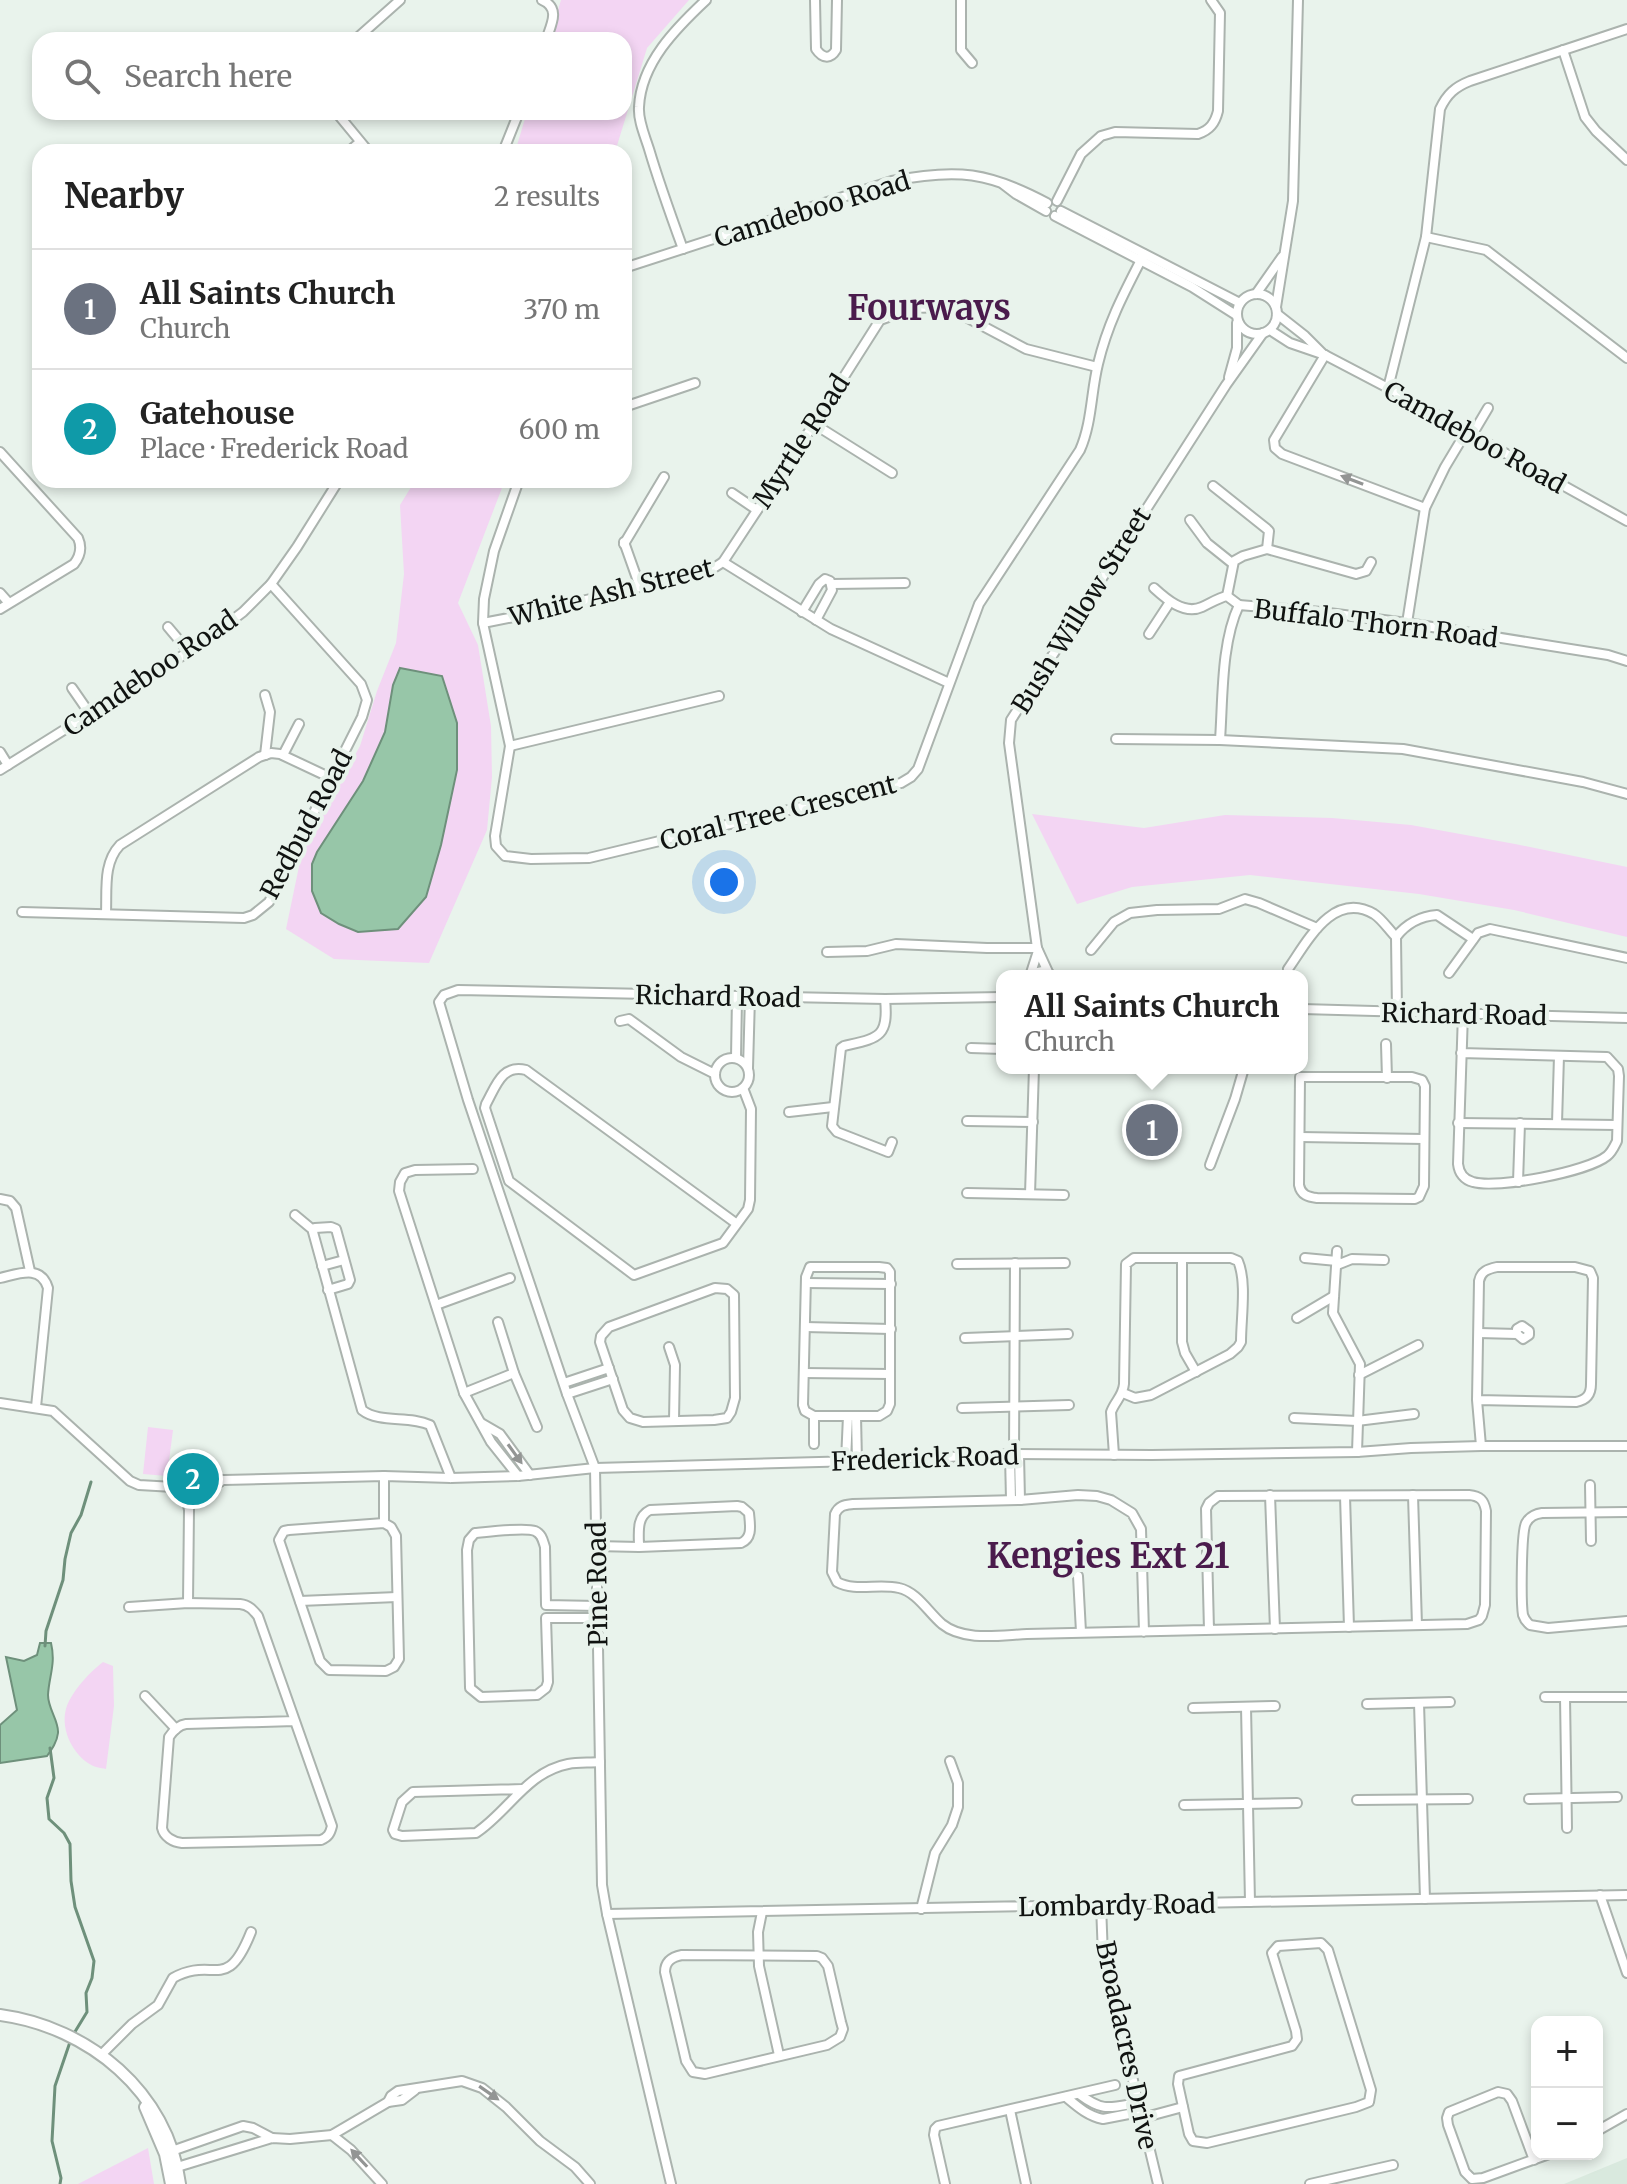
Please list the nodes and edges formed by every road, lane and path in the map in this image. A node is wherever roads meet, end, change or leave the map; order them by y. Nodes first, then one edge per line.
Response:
1 (400, 0) edge
2 (542, 0) edge
3 (706, 0) edge
4 (815, 0) edge
5 (837, 0) edge
6 (961, 0) edge
7 (1211, 0) edge
8 (1298, 0) edge
9 (1627, 29) edge
10 (364, 32) edge
11 (549, 32) edge
12 (1563, 50) junction
13 (972, 63) dead end
14 (342, 120) edge
15 (516, 120) edge
16 (360, 142) joint
17 (358, 144) edge
18 (506, 144) edge
19 (1627, 160) edge
20 (1057, 201) junction
21 (1047, 207) junction
22 (1058, 214) junction
23 (1426, 237) junction
24 (683, 249) junction
25 (1142, 257) junction
26 (1283, 257) junction
27 (632, 265) edge
28 (1256, 294) junction
29 (1240, 303) junction
30 (1276, 311) junction
31 (1237, 318) junction
32 (1267, 332) junction
33 (1324, 354) junction
34 (1627, 358) edge
35 (1097, 367) junction
36 (695, 383) dead end
37 (1226, 385) junction
38 (1388, 388) junction
39 (632, 404) edge
40 (1488, 408) dead end
41 (814, 424) junction
42 (1469, 434) junction
43 (0, 452) edge
44 (892, 473) dead end
45 (664, 477) dead end
46 (1213, 486) dead end
47 (32, 487) edge
48 (33, 488) edge
49 (334, 488) edge
50 (516, 488) edge
51 (732, 493) dead end
52 (1425, 508) junction
53 (757, 510) junction
54 (1190, 520) dead end
55 (1627, 521) edge
56 (1267, 549) junction
57 (723, 562) junction
58 (1371, 562) dead end
59 (1232, 563) junction
60 (905, 583) dead end
61 (271, 584) junction
62 (832, 584) junction
63 (640, 587) junction
64 (1154, 588) dead end
65 (0, 593) edge
66 (1227, 596) junction
67 (8, 602) junction
68 (1170, 602) junction
69 (1239, 605) junction
70 (0, 609) edge
71 (802, 612) junction
72 (816, 620) junction
73 (483, 623) junction
74 (1407, 623) junction
75 (168, 627) dead end
76 (1149, 634) dead end
77 (189, 652) junction
78 (1627, 661) edge
79 (949, 683) junction
80 (72, 688) dead end
81 (265, 695) dead end
82 (719, 696) dead end
83 (90, 714) junction
84 (299, 724) dead end
85 (1116, 739) dead end
86 (1220, 740) junction
87 (510, 746) junction
88 (0, 752) edge
89 (265, 755) junction
90 (283, 755) junction
91 (4, 768) edge
92 (331, 778) junction
93 (1627, 794) edge
94 (22, 912) dead end
95 (106, 913) junction
96 (1317, 928) junction
97 (1396, 937) junction
98 (1473, 939) junction
99 (1038, 950) junction
100 (1091, 950) dead end
101 (827, 952) dead end
102 (1627, 958) edge
103 (1288, 969) dead end
104 (1032, 970) edge
105 (1049, 970) edge
106 (1449, 973) dead end
107 (737, 997) junction
108 (750, 997) junction
109 (996, 997) edge
110 (885, 999) junction
111 (439, 1002) joint
112 (1308, 1009) edge
113 (1397, 1012) junction
114 (1463, 1013) junction
115 (1627, 1018) edge
116 (620, 1021) dead end
117 (1386, 1044) dead end
118 (971, 1048) dead end
119 (996, 1049) edge
120 (1461, 1053) junction
121 (1559, 1056) junction
122 (736, 1058) junction
123 (748, 1068) junction
124 (1308, 1073) edge
125 (715, 1074) junction
126 (1034, 1074) edge
127 (1242, 1074) edge
128 (1300, 1074) edge
129 (1387, 1078) junction
130 (743, 1088) junction
131 (833, 1107) junction
132 (789, 1112) dead end
133 (967, 1121) dead end
134 (1033, 1122) junction
135 (1458, 1123) junction
136 (1520, 1123) junction
137 (1557, 1123) junction
138 (1617, 1125) junction
139 (1300, 1137) junction
140 (1424, 1139) junction
141 (892, 1142) dead end
142 (1210, 1165) dead end
143 (473, 1169) dead end
144 (1518, 1182) junction
145 (967, 1193) dead end
146 (1030, 1194) junction
147 (1064, 1195) dead end
148 (0, 1199) edge
149 (295, 1215) dead end
150 (737, 1224) junction
151 (313, 1230) junction
152 (1182, 1258) junction
153 (1305, 1258) dead end
154 (1337, 1259) junction
155 (344, 1260) junction
156 (1384, 1260) dead end
157 (1015, 1263) junction
158 (1065, 1263) dead end
159 (957, 1264) dead end
160 (322, 1266) junction
161 (30, 1271) junction
162 (0, 1278) edge
163 (510, 1278) dead end
164 (806, 1283) junction
165 (891, 1284) junction
166 (328, 1290) junction
167 (1334, 1296) junction
168 (436, 1305) junction
169 (1297, 1318) dead end
170 (498, 1322) dead end
171 (805, 1327) junction
172 (891, 1329) junction
173 (1479, 1333) junction
174 (1068, 1334) dead end
175 (1517, 1334) dead end
176 (1015, 1336) junction
177 (965, 1338) dead end
178 (1418, 1345) dead end
179 (669, 1347) dead end
180 (609, 1368) junction
181 (1196, 1372) junction
182 (514, 1373) junction
183 (804, 1373) junction
184 (890, 1374) junction
185 (1359, 1375) junction
186 (613, 1379) junction
187 (564, 1383) junction
188 (464, 1393) junction
189 (1123, 1393) junction
190 (567, 1394) junction
191 (1477, 1400) junction
192 (0, 1403) edge
193 (1069, 1405) dead end
194 (36, 1407) junction
195 (1015, 1407) junction
196 (962, 1408) dead end
197 (1414, 1414) dead end
198 (814, 1416) junction
199 (852, 1416) junction
200 (1294, 1418) dead end
201 (674, 1420) junction
202 (1357, 1421) junction
203 (480, 1423) junction
204 (537, 1427) dead end
205 (814, 1444) dead end
206 (1481, 1446) junction
207 (1627, 1446) edge
208 (1357, 1452) junction
209 (1014, 1455) junction
210 (1114, 1455) junction
211 (846, 1461) junction
212 (857, 1461) junction
213 (595, 1468) junction
214 (530, 1475) junction
215 (384, 1476) junction
216 (518, 1476) junction
217 (451, 1478) junction
218 (195, 1482) junction
219 (1590, 1485) dead end
220 (1270, 1495) junction
221 (1413, 1495) junction
222 (1345, 1496) junction
223 (1015, 1500) junction
224 (1589, 1512) junction
225 (1627, 1512) edge
226 (384, 1523) junction
227 (1591, 1541) dead end
228 (596, 1546) junction
229 (639, 1547) junction
230 (1078, 1576) dead end
231 (397, 1597) junction
232 (300, 1601) junction
233 (188, 1603) junction
234 (546, 1605) junction
235 (597, 1606) junction
236 (129, 1607) dead end
237 (546, 1618) junction
238 (597, 1618) junction
239 (1627, 1621) edge
240 (1417, 1625) junction
241 (1349, 1627) junction
242 (1275, 1629) junction
243 (1209, 1630) junction
244 (1081, 1632) junction
245 (1144, 1632) junction
246 (145, 1696) dead end
247 (1545, 1697) dead end
248 (1565, 1697) junction
249 (1627, 1697) edge
250 (1450, 1702) dead end
251 (1419, 1703) junction
252 (1367, 1704) dead end
253 (1275, 1706) dead end
254 (1246, 1707) junction
255 (1193, 1708) dead end
256 (295, 1721) junction
257 (176, 1729) junction
258 (950, 1761) dead end
259 (600, 1762) junction
260 (522, 1789) junction
261 (1617, 1797) dead end
262 (1567, 1798) junction
263 (1468, 1799) dead end
264 (1529, 1799) dead end
265 (1357, 1800) dead end
266 (1422, 1800) junction
267 (1297, 1803) dead end
268 (1247, 1804) junction
269 (1184, 1805) dead end
270 (1567, 1828) dead end
271 (1600, 1895) junction
272 (1627, 1895) edge
273 (1425, 1899) junction
274 (1250, 1902) junction
275 (1101, 1905) junction
276 (921, 1909) junction
277 (607, 1914) junction
278 (761, 1916) junction
279 (251, 1932) dead end
280 (759, 1953) junction
281 (1627, 1973) edge
282 (0, 2015) edge
283 (101, 2055) junction
284 (779, 2055) junction
285 (1115, 2085) dead end
286 (1079, 2094) junction
287 (1066, 2097) junction
288 (1183, 2107) junction
289 (1010, 2110) junction
290 (1139, 2111) junction
291 (1627, 2114) edge
292 (1603, 2128) edge
293 (332, 2135) junction
294 (211, 2137) junction
295 (272, 2138) junction
296 (169, 2152) junction
297 (217, 2155) junction
298 (1534, 2160) joint
299 (1393, 2165) dead end
300 (173, 2168) junction
301 (1355, 2180) edge
302 (171, 2184) edge
303 (180, 2184) edge
304 (382, 2184) edge
305 (590, 2184) edge
306 (671, 2184) edge
307 (945, 2184) edge
308 (1026, 2184) edge
309 (1158, 2184) edge
310 (1310, 2184) edge

1 - 10 street
2 - 11 street
3 - 24 street
4 - 5 street
6 - 13 street
7 - 20 street
8 - 26 street
9 - 12 street
12 - 19 street
12 - 23 street
14 - 16 street
15 - 18 street
16 - 17 street
20 - 21 street
20 - 22 street
21 - 22 street
21 - 24 street, Camdeboo Road
22 - 25 street
23 - 34 street
23 - 38 street
24 - 27 street, Camdeboo Road
25 - 29 street
25 - 31 street
25 - 35 street, Coral Tree Crescent
26 - 28 street
26 - 30 street
28 - 29 street
28 - 30 street
29 - 31 street
30 - 32 street
30 - 33 street, Camdeboo Road
31 - 32 street
31 - 37 street, Bush Willow Street
32 - 33 street, Camdeboo Road
32 - 37 street, Bush Willow Street
33 - 38 street, Camdeboo Road
52 -> 33 street
35 - 41 street, Myrtle Road
35 - 79 street, Coral Tree Crescent
36 - 39 street
37 - 99 street, Bush Willow Street
38 - 42 street, Camdeboo Road
40 - 42 street
41 - 44 street
41 - 53 street, Myrtle Road
42 - 52 street
42 - 55 street, Camdeboo Road
43 - 47 street
45 - 63 street
46 - 56 street
48 - 67 street
49 - 61 street, Camdeboo Road
50 - 73 street, Coral Tree Crescent
51 - 53 street
52 - 74 street
53 - 57 street, Myrtle Road
54 - 59 street
56 - 58 street
56 - 59 street
57 - 63 street, White Ash Street
57 - 71 street, White Ash Street
59 - 66 street
60 - 62 street
61 - 77 street, Camdeboo Road
61 - 92 street, Redbud Road
62 - 71 street
62 - 72 street
63 - 73 street, White Ash Street
64 - 68 street
65 - 67 street
66 - 68 street
66 - 69 street
67 - 70 street
68 - 76 street
69 - 74 street, Buffalo Thorn Road
69 - 86 street, Buffalo Thorn Road
71 - 72 street, White Ash Street
72 - 79 street, White Ash Street
73 - 87 street, Coral Tree Crescent
74 - 78 street, Buffalo Thorn Road
75 - 77 street
77 - 83 street, Camdeboo Road
79 - 87 street, Coral Tree Crescent
80 - 83 street
81 - 89 street
82 - 87 street
83 - 91 street, Camdeboo Road
84 - 90 street
85 - 86 street
86 - 93 street
88 - 91 street
89 - 90 street
89 - 95 street
90 - 92 street
92 - 95 street, Redbud Road
94 - 95 street, Redbud Road
96 - 97 street
96 - 100 street
96 - 103 street
97 - 98 street
97 - 113 street
98 - 102 street
98 - 106 street
99 - 101 street
99 - 104 street, Bush Willow Street
99 - 105 street, Bush Willow Street
107 - 108 street, Richard Road
107 - 111 street, Richard Road
107 - 122 street
108 - 110 street, Richard Road
108 - 123 street
109 - 110 street, Richard Road
110 - 131 street
111 - 187 street, Pine Road
112 - 113 street, Richard Road
113 - 114 street, Richard Road
114 - 115 street, Richard Road
114 - 120 street
116 - 125 street
117 - 129 street
118 - 119 street
120 - 121 street
120 - 135 street
121 - 137 street
121 - 138 street
122 - 123 street
122 - 125 street
123 - 130 street
124 - 129 street
125 - 130 street
126 - 134 street
127 - 142 street
128 - 139 street
129 - 140 street
130 - 150 street
131 - 132 street
131 - 141 street
133 - 134 street
134 - 146 street
135 - 136 street
135 - 144 street
136 - 137 street
136 - 144 street
137 - 138 street
138 - 144 street
139 - 140 street
139 - 140 street
143 - 168 street
145 - 146 street
146 - 147 street
148 - 161 street
149 - 151 street
150 - 150 street
151 - 155 street
151 - 160 street
152 - 181 street
152 - 181 street
152 - 189 street
153 - 154 street
154 - 156 street
154 - 167 street
155 - 160 street
155 - 166 street
157 - 158 street
157 - 159 street
157 - 176 street
160 - 166 street
161 - 162 street
161 - 194 street
163 - 168 street
164 - 165 street
164 - 165 street
164 - 171 street
165 - 172 street
166 - 217 street
167 - 169 street
167 - 185 street
168 - 188 street
170 - 182 street
171 - 172 street
171 - 183 street
172 - 184 street
173 - 175 street
173 - 191 street
173 - 191 street
174 - 176 street
176 - 177 street
176 - 195 street
178 - 185 street
179 - 201 street
180 - 186 street
180 - 187 street
180 - 201 street
181 - 189 street
182 - 188 street
182 - 204 street
183 - 184 street
183 - 198 street
184 - 199 street
185 - 202 street
186 - 190 street
186 - 201 street
187 - 190 street, Pine Road
188 - 203 street
189 - 210 street
190 - 213 street, Pine Road
191 - 206 street
192 - 194 street
193 - 195 street
194 - 218 street, Frederick Road
195 - 196 street
195 - 209 street
197 - 202 street
198 - 199 street
198 - 205 street
199 - 211 street
199 - 212 street
200 - 202 street
202 - 208 street
203 -> 214 street
203 - 216 street
206 - 207 street, Frederick Road
206 - 208 street, Frederick Road
208 - 210 street, Frederick Road
209 - 210 street, Frederick Road
209 - 212 street, Frederick Road
209 - 223 street
211 - 212 street, Frederick Road
211 - 213 street, Frederick Road
213 - 214 street, Frederick Road
213 - 228 street, Pine Road
214 - 216 street, Frederick Road
215 - 217 street, Frederick Road
215 - 218 street, Frederick Road
215 - 226 street
216 - 217 street, Frederick Road
218 - 233 street
219 - 224 street
220 - 222 street
220 - 242 street
220 - 243 street
221 - 222 street
221 - 240 street
221 - 240 street
222 - 241 street
223 - 244 street
223 - 245 street
224 - 225 street
224 - 227 street
224 - 239 street
226 - 231 street
226 - 232 street
228 - 229 street
228 - 235 street, Pine Road
229 - 229 street
230 - 244 street
231 - 232 street
231 - 232 street
233 - 236 street
233 - 256 street
234 - 235 street
234 - 237 street
234 - 237 street
235 - 238 street, Pine Road
237 - 238 street
238 - 259 street, Pine Road
240 - 241 street
241 - 242 street
242 - 243 street
243 - 245 street
244 - 245 street
246 - 257 street
247 - 248 street
248 - 249 street
248 - 262 street
250 - 251 street
251 - 252 street
251 - 266 street
253 - 254 street
254 - 255 street
254 - 268 street
256 - 257 street
256 - 257 street
258 - 276 street
259 - 260 street
259 - 277 street, Pine Road
260 - 260 street
261 - 262 street
262 - 264 street
262 - 270 street
263 - 266 street
265 - 266 street
266 - 273 street
267 - 268 street
268 - 269 street
268 - 274 street
271 - 272 street, Lombardy Road
271 - 273 street, Lombardy Road
271 - 281 street
273 - 274 street, Lombardy Road
274 - 275 street, Lombardy Road
275 - 276 street, Lombardy Road
275 - 290 street, Broadacres Drive
276 - 278 street, Lombardy Road
277 - 278 street, Lombardy Road
277 - 306 street, Pine Road
278 - 280 street
279 - 283 street
280 - 284 street
280 - 284 street
280 - 284 street
282 - 283 street
283 - 296 street
285 - 286 street
286 - 287 street
286 - 290 street
287 - 289 street
287 - 290 street
288 - 288 street
288 - 290 street
289 - 307 street
289 - 308 street
290 - 309 street, Broadacres Drive
291 - 292 street
293 - 295 street
304 -> 293 street
293 -> 305 street
294 - 295 street
294 - 296 street
294 - 297 street
295 - 297 street
296 - 300 street
297 - 300 street
298 - 298 street
299 - 301 street
300 - 302 street
300 - 303 street
301 - 310 street

